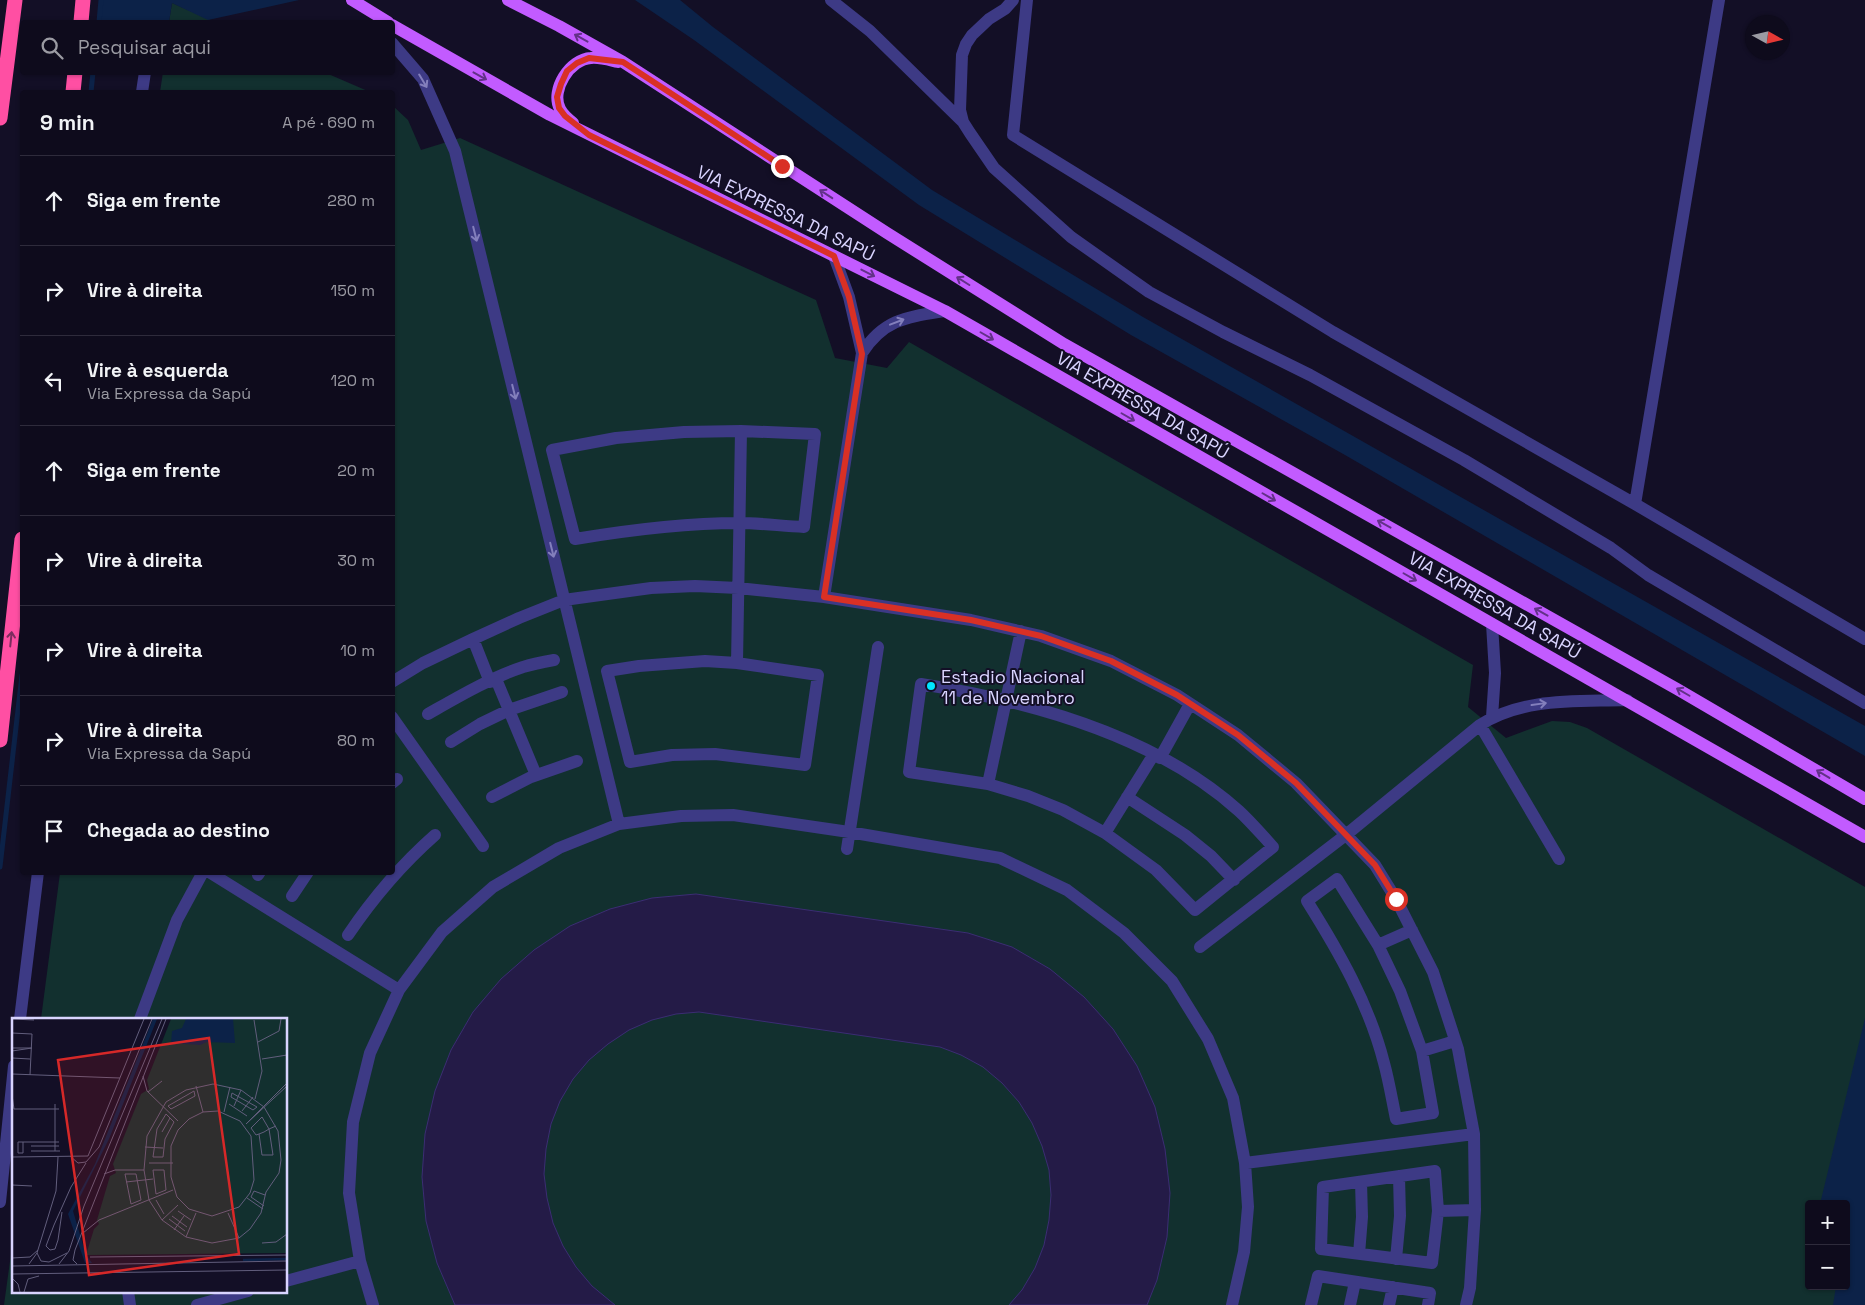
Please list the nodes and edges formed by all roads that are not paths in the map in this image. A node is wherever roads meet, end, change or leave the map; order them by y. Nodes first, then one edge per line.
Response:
1 (15, 0) edge
2 (83, 0) edge
3 (508, 0) edge
4 (831, 0) edge
5 (1013, 0) edge
6 (1027, 0) edge
7 (1719, 0) edge
8 (356, 3) edge
9 (80, 20) edge
10 (372, 20) edge
11 (385, 20) edge
12 (395, 27) edge
13 (395, 46) edge
14 (623, 62) junction
15 (75, 75) edge
16 (145, 75) edge
17 (73, 90) edge
18 (142, 90) edge
19 (0, 118) edge
20 (963, 122) junction
21 (589, 135) junction
22 (834, 256) junction
23 (944, 311) junction
24 (862, 354) junction
25 (741, 431) junction
26 (1635, 504) junction
27 (740, 523) junction
28 (20, 557) edge
29 (738, 588) junction
30 (824, 597) junction
31 (564, 600) junction
32 (1492, 624) junction
33 (1021, 631) junction
34 (473, 639) junction
35 (1865, 639) edge
36 (878, 647) dead end
37 (554, 660) dead end
38 (737, 663) junction
39 (395, 680) edge
40 (493, 680) junction
41 (562, 692) dead end
42 (1006, 700) junction
43 (1627, 700) junction
44 (1865, 703) edge
45 (1190, 704) junction
46 (509, 710) junction
47 (428, 714) dead end
48 (1492, 717) junction
49 (395, 721) edge
50 (1480, 725) junction
51 (0, 740) edge
52 (451, 742) dead end
53 (1157, 756) junction
54 (577, 761) dead end
55 (536, 774) junction
56 (988, 784) junction
57 (492, 796) dead end
58 (1127, 797) junction
59 (1865, 799) edge
60 (619, 824) junction
61 (849, 832) junction
62 (1104, 833) junction
63 (1346, 834) junction
64 (435, 835) dead end
65 (1865, 837) edge
66 (483, 846) dead end
67 (847, 849) dead end
68 (1559, 859) dead end
69 (395, 869) edge
70 (38, 875) edge
71 (201, 875) edge
72 (214, 875) edge
73 (306, 875) edge
74 (386, 876) edge
75 (1234, 880) junction
76 (292, 896) dead end
77 (1412, 930) junction
78 (348, 935) dead end
79 (1378, 946) junction
80 (1200, 947) dead end
81 (399, 990) junction
82 (20, 1018) edge
83 (140, 1018) edge
84 (1455, 1041) junction
85 (1422, 1051) junction
86 (12, 1085) edge
87 (1474, 1134) junction
88 (1245, 1163) junction
89 (1398, 1176) junction
90 (1361, 1182) junction
91 (0, 1202) edge
92 (1476, 1210) junction
93 (1438, 1211) junction
94 (1359, 1254) junction
95 (1396, 1259) junction
96 (360, 1261) junction
97 (288, 1280) edge
98 (1355, 1282) junction
99 (1393, 1287) junction
100 (128, 1292) edge
101 (244, 1292) edge
102 (130, 1305) edge
103 (197, 1305) edge
104 (373, 1305) edge
105 (1232, 1305) edge
106 (1311, 1305) edge
107 (1350, 1305) edge
108 (1389, 1305) edge
109 (1428, 1305) edge
110 (1466, 1305) edge

1 - 19 highway
2 - 9 highway
14 -> 3 main road, VIA EXPRESSA DA SAPÚ
4 - 20 street
5 - 20 street
6 - 26 street
7 - 26 street
8 - 10 street
8 - 11 main road
12 -> 21 main road, VIA EXPRESSA DA SAPÚ
13 -> 31 street
14 - 21 main road
59 -> 14 main road, VIA EXPRESSA DA SAPÚ
15 - 17 highway
16 - 18 street
20 - 44 street
21 - 22 main road, VIA EXPRESSA DA SAPÚ
22 -> 23 main road, VIA EXPRESSA DA SAPÚ
22 - 24 street
24 -> 23 street
23 -> 32 main road, VIA EXPRESSA DA SAPÚ
24 - 30 street
25 - 27 street
25 - 27 street
25 - 27 street
26 - 35 street
27 - 29 street
51 -> 28 highway
29 - 30 street
29 - 31 street
29 - 38 street
30 - 33 street
31 - 34 street
31 - 60 street
32 - 43 main road, VIA EXPRESSA DA SAPÚ
32 - 48 street
33 - 42 street
33 - 45 street
34 - 39 street
34 - 40 street
36 - 61 street
37 - 40 street
38 - 38 street
40 - 46 street
40 - 47 street
41 - 46 street
42 - 53 street
42 - 56 street
42 - 56 street
48 -> 43 street
43 - 65 main road, VIA EXPRESSA DA SAPÚ
45 - 53 street
45 - 63 street
46 - 52 street
46 - 55 street
48 - 50 street
49 - 66 street
50 - 63 street
50 - 68 street
53 - 58 street
53 - 75 street
54 - 55 street
55 - 57 street
56 - 62 street
58 - 62 street
58 - 75 street
60 - 61 street
60 - 81 street
61 - 67 street
61 - 88 street
62 - 75 street
63 - 77 street
63 - 80 street
64 - 69 street
70 - 82 street
71 - 83 street
72 - 81 street
73 - 76 street
74 - 78 street
77 - 79 street
77 - 84 street
79 - 85 street
79 - 85 street
81 - 96 street
84 - 85 street
84 - 87 street
86 - 91 street
87 - 88 street
87 - 92 street
88 - 105 street
89 - 90 street
89 - 93 street
89 - 95 street
90 - 94 street
90 - 94 street
92 - 93 street
92 - 110 street
93 - 95 street
94 - 95 street
96 - 97 street
96 - 104 street
98 - 99 street
98 - 106 street
98 - 107 street
99 - 108 street
99 - 109 street
100 - 102 street
101 - 103 street

